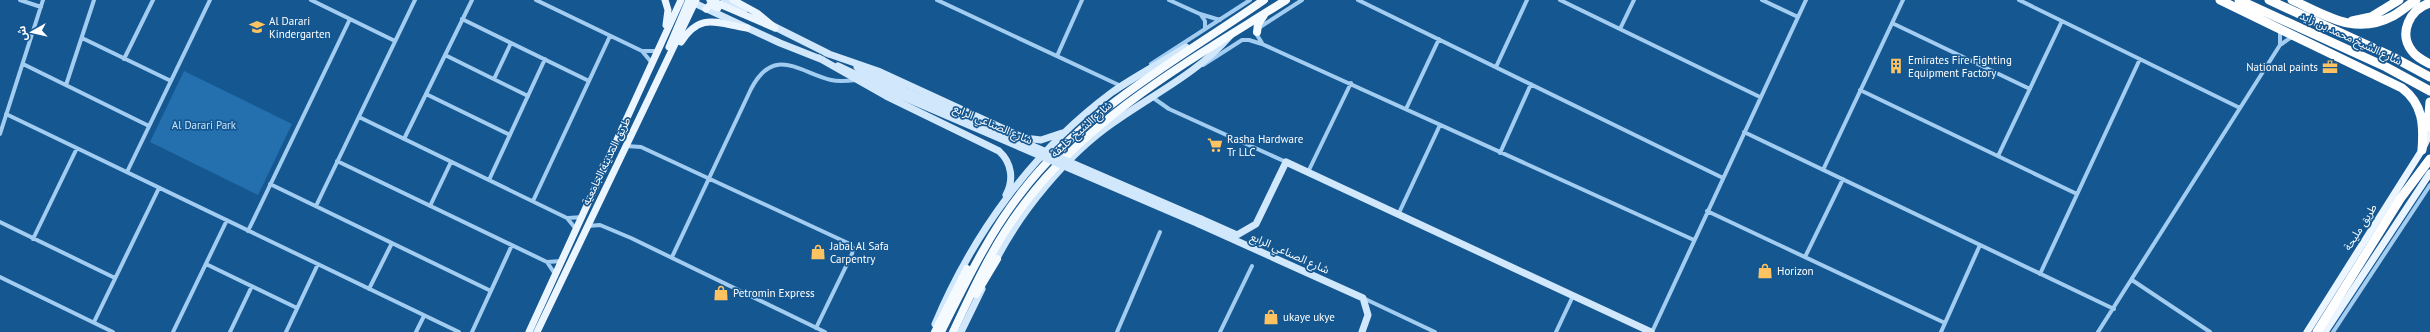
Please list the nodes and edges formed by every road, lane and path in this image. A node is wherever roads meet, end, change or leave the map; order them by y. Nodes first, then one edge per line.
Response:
1 (20, 0) edge
2 (43, 0) edge
3 (94, 0) edge
4 (153, 0) edge
5 (210, 0) edge
6 (311, 0) edge
7 (415, 0) edge
8 (472, 0) edge
9 (536, 0) edge
10 (665, 0) edge
11 (681, 0) edge
12 (710, 0) edge
13 (724, 0) edge
14 (733, 0) edge
15 (937, 0) edge
16 (1082, 0) edge
17 (1169, 0) edge
18 (1250, 0) edge
19 (1264, 0) edge
20 (1286, 0) edge
21 (1302, 0) edge
22 (1358, 0) edge
23 (1527, 0) edge
24 (1560, 0) edge
25 (1634, 0) edge
26 (1762, 0) edge
27 (1806, 0) edge
28 (1903, 0) edge
29 (2019, 0) edge
30 (2213, 0) edge
31 (2220, 0) edge
32 (2269, 0) edge
33 (2292, 0) edge
34 (2400, 0) edge
35 (2416, 0) edge
36 (691, 1) edge
37 (544, 2) edge
38 (1178, 2) edge
39 (2430, 3) edge
40 (2237, 4) edge
41 (41, 7) junction
42 (706, 9) junction
43 (1266, 13) junction
44 (1200, 14) junction
45 (1798, 17) junction
46 (350, 19) junction
47 (462, 19) junction
48 (1220, 20) junction
49 (2336, 20) junction
50 (2062, 21) junction
51 (1892, 23) junction
52 (1228, 24) junction
53 (766, 26) junction
54 (747, 28) junction
55 (775, 28) junction
56 (1205, 29) junction
57 (1620, 29) junction
58 (2280, 30) junction
59 (1257, 32) junction
60 (1231, 35) junction
61 (610, 36) junction
62 (2294, 36) junction
63 (82, 38) junction
64 (664, 38) junction
65 (1439, 39) junction
66 (395, 41) junction
67 (511, 43) junction
68 (1262, 44) junction
69 (2280, 45) junction
70 (659, 50) junction
71 (642, 51) junction
72 (826, 53) junction
73 (445, 55) junction
74 (1057, 56) junction
75 (819, 58) junction
76 (124, 59) junction
77 (545, 59) junction
78 (2140, 59) junction
79 (23, 64) junction
80 (652, 64) junction
81 (2430, 64) edge
82 (1496, 67) junction
83 (663, 68) junction
84 (2430, 77) edge
85 (494, 79) junction
86 (1178, 79) junction
87 (856, 80) junction
88 (171, 81) junction
89 (590, 81) junction
90 (1351, 83) junction
91 (1531, 84) junction
92 (1124, 85) junction
93 (66, 86) junction
94 (2030, 89) junction
95 (1860, 90) junction
96 (2430, 91) edge
97 (902, 93) junction
98 (426, 94) junction
99 (528, 96) junction
100 (1151, 97) junction
101 (1760, 97) junction
102 (2430, 102) edge
103 (2240, 108) junction
104 (1406, 109) junction
105 (6, 114) junction
106 (359, 117) junction
107 (1440, 125) junction
108 (149, 126) junction
109 (1068, 130) junction
110 (1744, 132) junction
111 (0, 134) edge
112 (510, 135) junction
113 (2429, 135) edge
114 (404, 139) junction
115 (625, 147) junction
116 (77, 148) junction
117 (2422, 150) junction
118 (1500, 153) junction
119 (1998, 156) junction
120 (2430, 159) edge
121 (337, 161) junction
122 (451, 162) junction
123 (1286, 162) junction
124 (1822, 170) junction
125 (127, 172) junction
126 (1308, 172) junction
127 (2429, 174) edge
128 (710, 178) junction
129 (1723, 178) junction
130 (1843, 179) junction
131 (489, 180) junction
132 (270, 184) junction
133 (2430, 185) edge
134 (159, 188) junction
135 (2077, 194) junction
136 (533, 201) junction
137 (316, 206) junction
138 (430, 206) junction
139 (998, 210) junction
140 (1707, 211) junction
141 (593, 213) junction
142 (1398, 215) junction
143 (583, 216) junction
144 (567, 218) junction
145 (227, 220) junction
146 (1200, 221) junction
147 (0, 222) edge
148 (600, 225) junction
149 (587, 226) junction
150 (248, 231) junction
151 (576, 231) junction
152 (1160, 232) dead end
153 (33, 238) junction
154 (1694, 240) junction
155 (392, 243) junction
156 (512, 245) junction
157 (1980, 245) junction
158 (983, 250) junction
159 (672, 257) junction
160 (1805, 257) junction
161 (997, 259) junction
162 (563, 260) junction
163 (547, 262) junction
164 (206, 264) junction
165 (318, 264) junction
166 (1252, 266) dead end
167 (2040, 274) junction
168 (555, 275) junction
169 (0, 277) edge
170 (115, 278) junction
171 (2132, 280) junction
172 (252, 286) junction
173 (369, 289) junction
174 (491, 291) junction
175 (1572, 296) junction
176 (1363, 298) junction
177 (297, 308) junction
178 (2114, 309) junction
179 (424, 316) junction
180 (94, 322) junction
181 (1945, 323) junction
182 (816, 328) junction
183 (954, 328) edge
184 (113, 332) edge
185 (173, 332) edge
186 (230, 332) edge
187 (286, 332) edge
188 (416, 332) edge
189 (459, 332) edge
190 (472, 332) edge
191 (529, 332) edge
192 (537, 332) edge
193 (825, 332) edge
194 (932, 332) edge
195 (935, 332) edge
196 (941, 332) edge
197 (961, 332) edge
198 (1117, 332) edge
199 (1220, 332) edge
200 (1362, 332) edge
201 (1434, 332) edge
202 (1556, 332) edge
203 (1652, 332) edge
204 (1941, 332) edge
205 (2098, 332) edge
206 (2210, 332) edge
207 (2307, 332) edge
208 (2317, 332) edge
209 (2325, 332) edge
210 (2333, 332) edge

1 - 41 street
2 - 41 street
3 - 63 street
4 - 76 street
5 - 88 street
6 - 46 street
7 - 66 street
8 - 47 street
9 - 37 street
10 - 64 main road
11 - 64 main road, طريق المدينة الجامعية
12 - 53 main road
13 - 55 main road, شارع الصناعي الرابع
14 - 55 main road
15 - 74 street
16 - 74 street
17 - 38 street
18 - 48 street
19 - 52 highway, شارع الشيخ خليفة
20 - 43 highway, شارع الشيخ خليفة
21 - 59 street
22 - 65 street
23 - 82 street
24 - 57 street
25 - 57 street
26 - 45 street
27 - 45 street
28 - 51 street
29 - 50 street
30 - 40 main road
31 - 40 highway
32 - 84 highway, شارع الشيخ محمد بن زايد
33 - 49 highway
34 - 49 highway
35 - 49 highway
36 - 42 main road, شارع الصناعي الرابع
36 - 83 main road
37 - 61 street
38 - 44 street
39 - 81 highway
40 - 58 highway
40 - 96 highway, شارع الشيخ محمد بن زايد
41 - 79 street
42 - 53 main road
42 - 54 main road, شارع الصناعي الرابع
43 - 59 highway
43 - 60 highway, شارع الشيخ خليفة
44 - 48 street
44 - 56 street
45 - 101 street
46 - 66 street
46 - 132 street
47 - 67 street
47 - 73 street
48 - 56 street
50 - 78 street
50 - 94 street
51 - 94 street
51 - 95 street
52 - 92 main road
52 - 158 highway, شارع الشيخ خليفة
53 - 55 main road
54 - 75 main road, شارع الصناعي الرابع
54 - 83 main road
55 - 72 main road, شارع الصناعي الرابع
56 - 92 street
57 - 101 street
58 - 62 highway
58 - 69 street
59 - 68 street
60 - 86 main road
60 - 183 highway, شارع الشيخ خليفة
61 - 71 street
61 - 89 street
62 - 69 street
62 - 117 highway
63 - 76 street
63 - 93 street
64 - 70 main road, طريق المدينة الجامعية
65 - 82 street
65 - 104 street
66 - 106 street
67 - 77 street
67 - 85 street
68 - 86 street
68 - 90 street
69 - 103 street
70 - 71 street
70 - 80 main road, طريق المدينة الجامعية
71 - 80 street
72 - 97 main road, شارع الصناعي الرابع
72 - 109 main road
73 - 85 street
73 - 98 street
74 - 92 street
75 - 87 main road
75 - 97 main road, شارع الصناعي الرابع
76 - 88 street
77 - 89 street
77 - 99 street
78 - 103 street
78 - 135 street
79 - 93 street
79 - 105 street
80 - 143 main road, طريق المدينة الجامعية
82 - 91 street
83 - 115 main road, طريق المدينة الجامعية
85 - 99 street
86 - 100 main road
87 - 128 street
87 - 139 main road
88 - 108 street
89 - 136 street
90 - 104 street
90 - 126 street
91 - 118 street
91 - 129 street
92 - 109 main road
93 - 108 street
94 - 119 street
95 - 119 street
95 - 124 street
97 - 146 main road, شارع الصناعي الرابع, bridge
98 - 112 street
98 - 114 street
99 - 112 street
100 - 123 street
100 - 161 main road
101 - 110 street
102 - 113 highway
103 - 171 street
104 - 107 street
105 - 111 street
105 - 116 street
106 - 114 street
106 - 121 street
107 - 118 street
107 - 142 street
108 - 125 street
109 - 139 main road
110 - 124 street
110 - 129 street
112 - 131 street
113 - 117 main road, طريق مليحة
114 - 122 street
115 - 128 street
115 - 141 main road, طريق المدينة الجامعية
116 - 125 street
116 - 153 street
117 - 207 main road, طريق مليحة
118 - 154 street
119 - 135 street
120 - 208 highway
121 - 137 street
121 - 138 street
122 - 131 street
122 - 138 street
123 - 126 main road
123 - 146 main road, شارع الصناعي الرابع
124 - 130 street
125 - 134 street
126 - 142 main road
127 - 209 main road
128 - 159 street
128 - 182 street
129 - 140 street
130 - 157 street
130 - 160 street
131 - 136 street
132 - 137 street
132 - 150 street
133 - 210 street
134 - 145 street
134 - 170 street
135 - 167 street
136 - 144 street
137 - 155 street
138 - 156 street
139 - 194 main road
140 - 154 street
140 - 160 street
141 - 148 street
141 - 149 main road, طريق المدينة الجامعية
142 - 175 main road
143 - 144 street
143 - 151 main road, طريق المدينة الجامعية
144 - 151 street
145 - 150 street
145 - 164 street
146 - 176 main road, شارع الصناعي الرابع
147 - 153 street
148 - 149 street
148 - 159 street
149 - 192 main road, طريق المدينة الجامعية
150 - 165 street
151 - 162 main road, طريق المدينة الجامعية
152 - 198 street
153 - 170 street
154 - 203 street
155 - 173 street
155 - 174 street
156 - 163 street
156 - 174 street
157 - 167 street
157 - 181 street
158 - 195 highway
158 - 196 highway, شارع الشيخ خليفة
159 - 182 street
160 - 181 street
161 - 183 highway
161 - 197 main road
162 - 163 street
162 - 168 main road, طريق المدينة الجامعية
163 - 168 street
164 - 172 street
164 - 185 street
165 - 173 street
165 - 177 street
166 - 199 street
167 - 178 street
168 - 191 main road, طريق المدينة الجامعية
169 - 180 street
170 - 180 street
171 - 178 street
171 - 206 street
172 - 177 street
172 - 186 street
173 - 179 street
174 - 190 street
175 - 202 street
175 - 203 main road
176 - 200 main road
176 - 201 street
177 - 187 street
178 - 205 street
179 - 188 street
179 - 189 street
180 - 184 street
181 - 204 street
182 - 193 street

